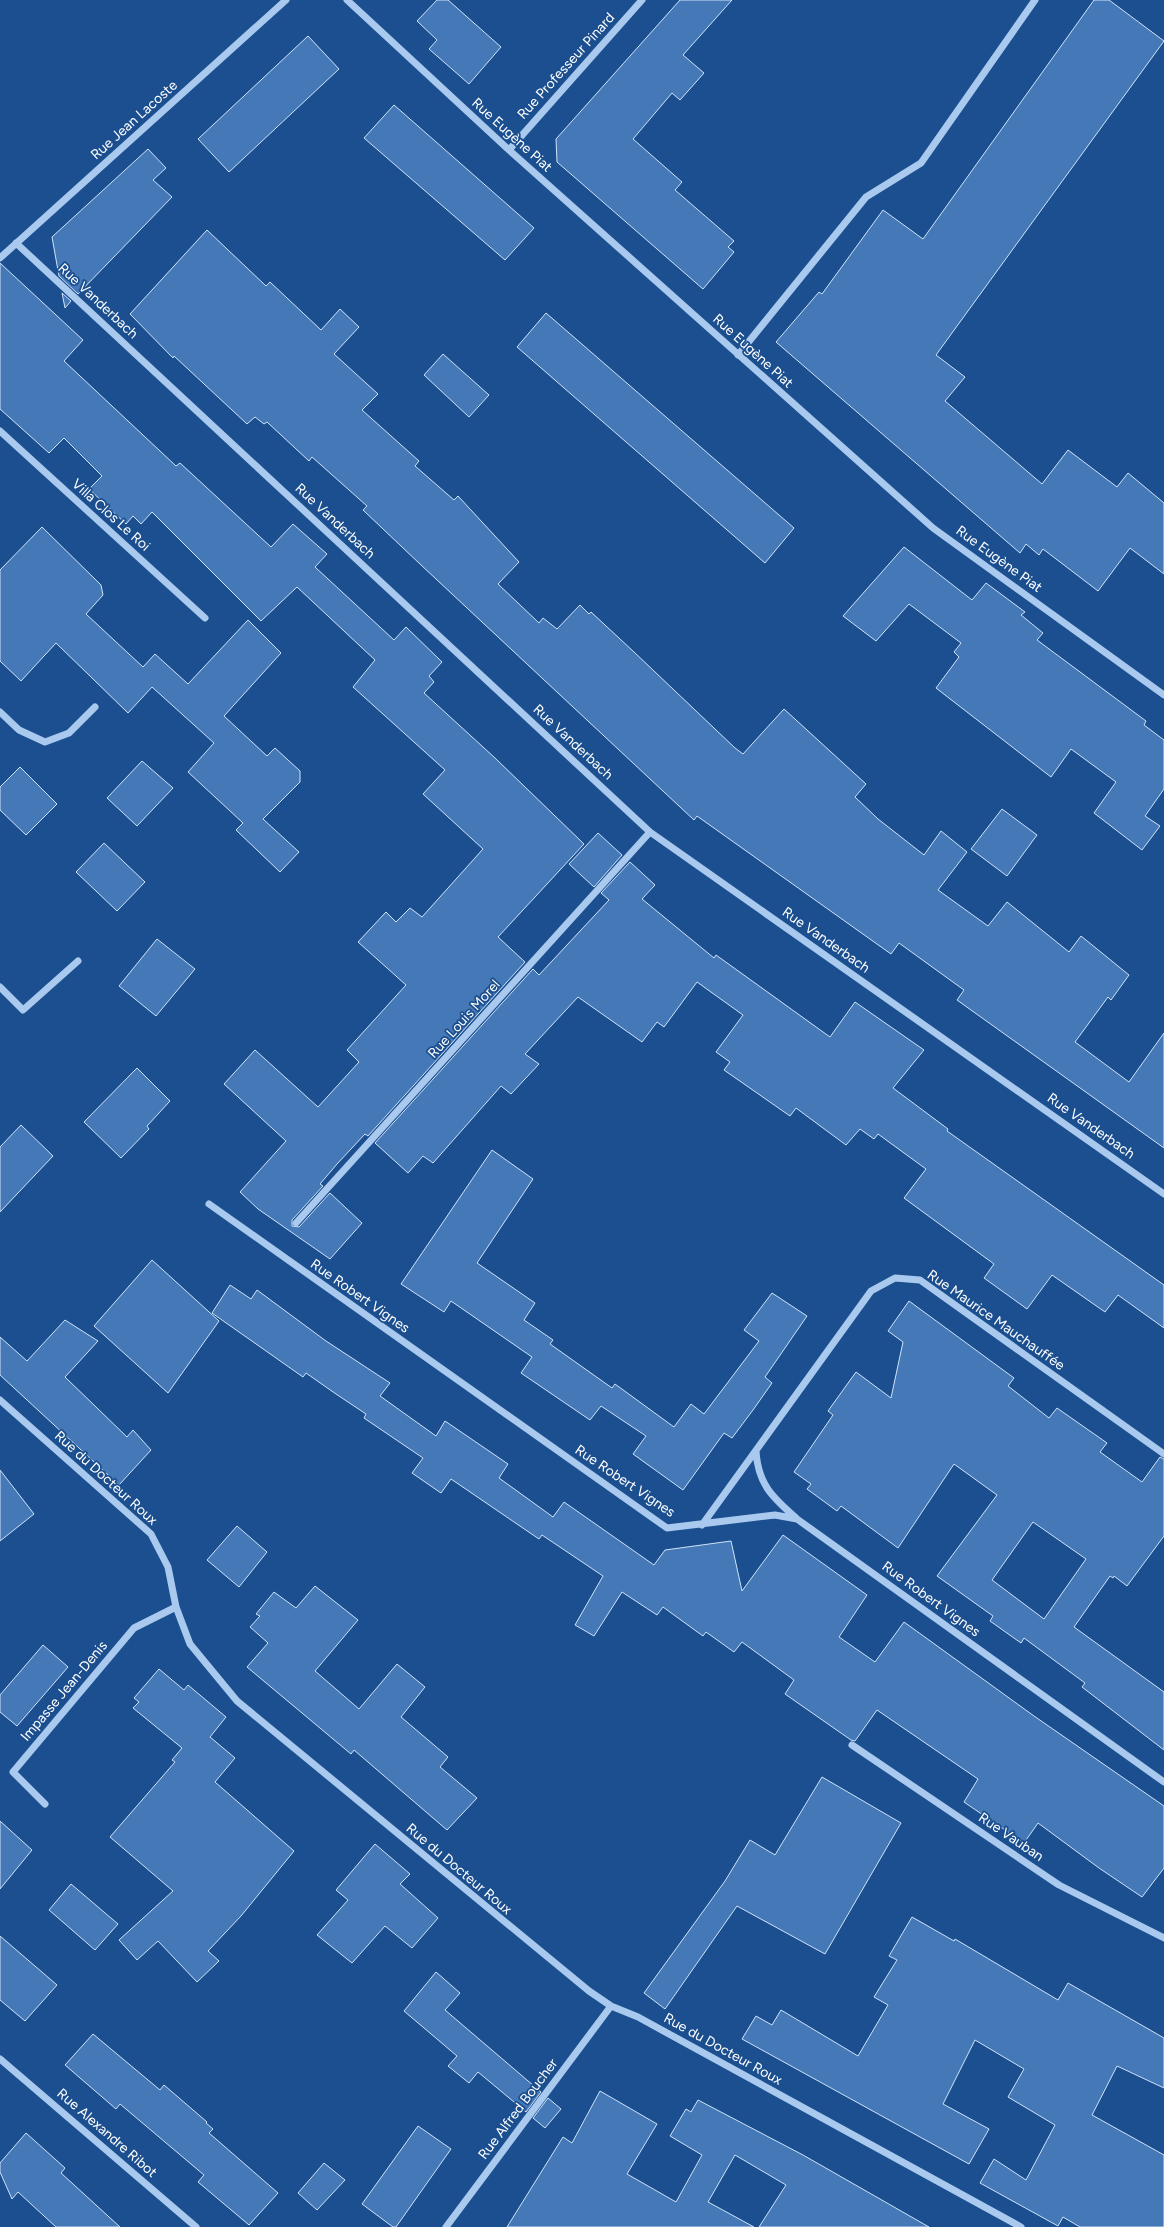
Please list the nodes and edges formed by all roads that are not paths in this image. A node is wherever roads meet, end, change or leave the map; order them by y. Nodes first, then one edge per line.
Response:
1 (286, 0) edge
2 (346, 0) edge
3 (642, 0) edge
4 (1035, 0) edge
5 (509, 150) junction
6 (16, 243) junction
7 (0, 258) edge
8 (738, 355) junction
9 (0, 431) edge
10 (204, 618) dead end
11 (1164, 695) edge
12 (95, 707) dead end
13 (0, 712) edge
14 (650, 832) junction
15 (78, 961) dead end
16 (0, 987) edge
17 (1164, 1194) edge
18 (209, 1204) dead end
19 (296, 1223) dead end
20 (0, 1400) edge
21 (756, 1451) junction
22 (1164, 1454) edge
23 (797, 1519) junction
24 (702, 1524) junction
25 (176, 1607) junction
26 (852, 1745) dead end
27 (1164, 1782) edge
28 (45, 1804) dead end
29 (1164, 1938) edge
30 (611, 2006) junction
31 (0, 2059) edge
32 (196, 2227) edge
33 (446, 2227) edge
34 (1021, 2227) edge

1 - 6 street, Rue Jean Lacoste
2 - 5 street, Rue Eugène Piat
3 - 5 street, Rue Professeur Pinard
4 - 8 street
5 - 8 street, Rue Eugène Piat
6 - 7 street, Rue Jean Lacoste
6 - 14 street, Rue Vanderbach
8 - 11 street, Rue Eugène Piat
9 - 10 street, Villa Clos Le Roi
12 - 13 street
14 - 17 street, Rue Vanderbach
14 - 19 street, Rue Louis Morel
15 - 16 street
18 - 24 street, Rue Robert Vignes
20 - 25 street, Rue du Docteur Roux
21 - 22 street, Rue Maurice Mauchauffée
21 - 23 street
21 - 24 street, Rue Maurice Mauchauffée
23 - 24 street, Rue Robert Vignes
23 - 27 street, Rue Robert Vignes
25 - 28 street, Impasse Jean-Denis
25 - 30 street, Rue du Docteur Roux
26 - 29 street, Rue Vauban
30 - 33 street, Rue Alfred Boucher
30 - 34 street, Rue du Docteur Roux
31 - 32 street, Rue Alexandre Ribot

